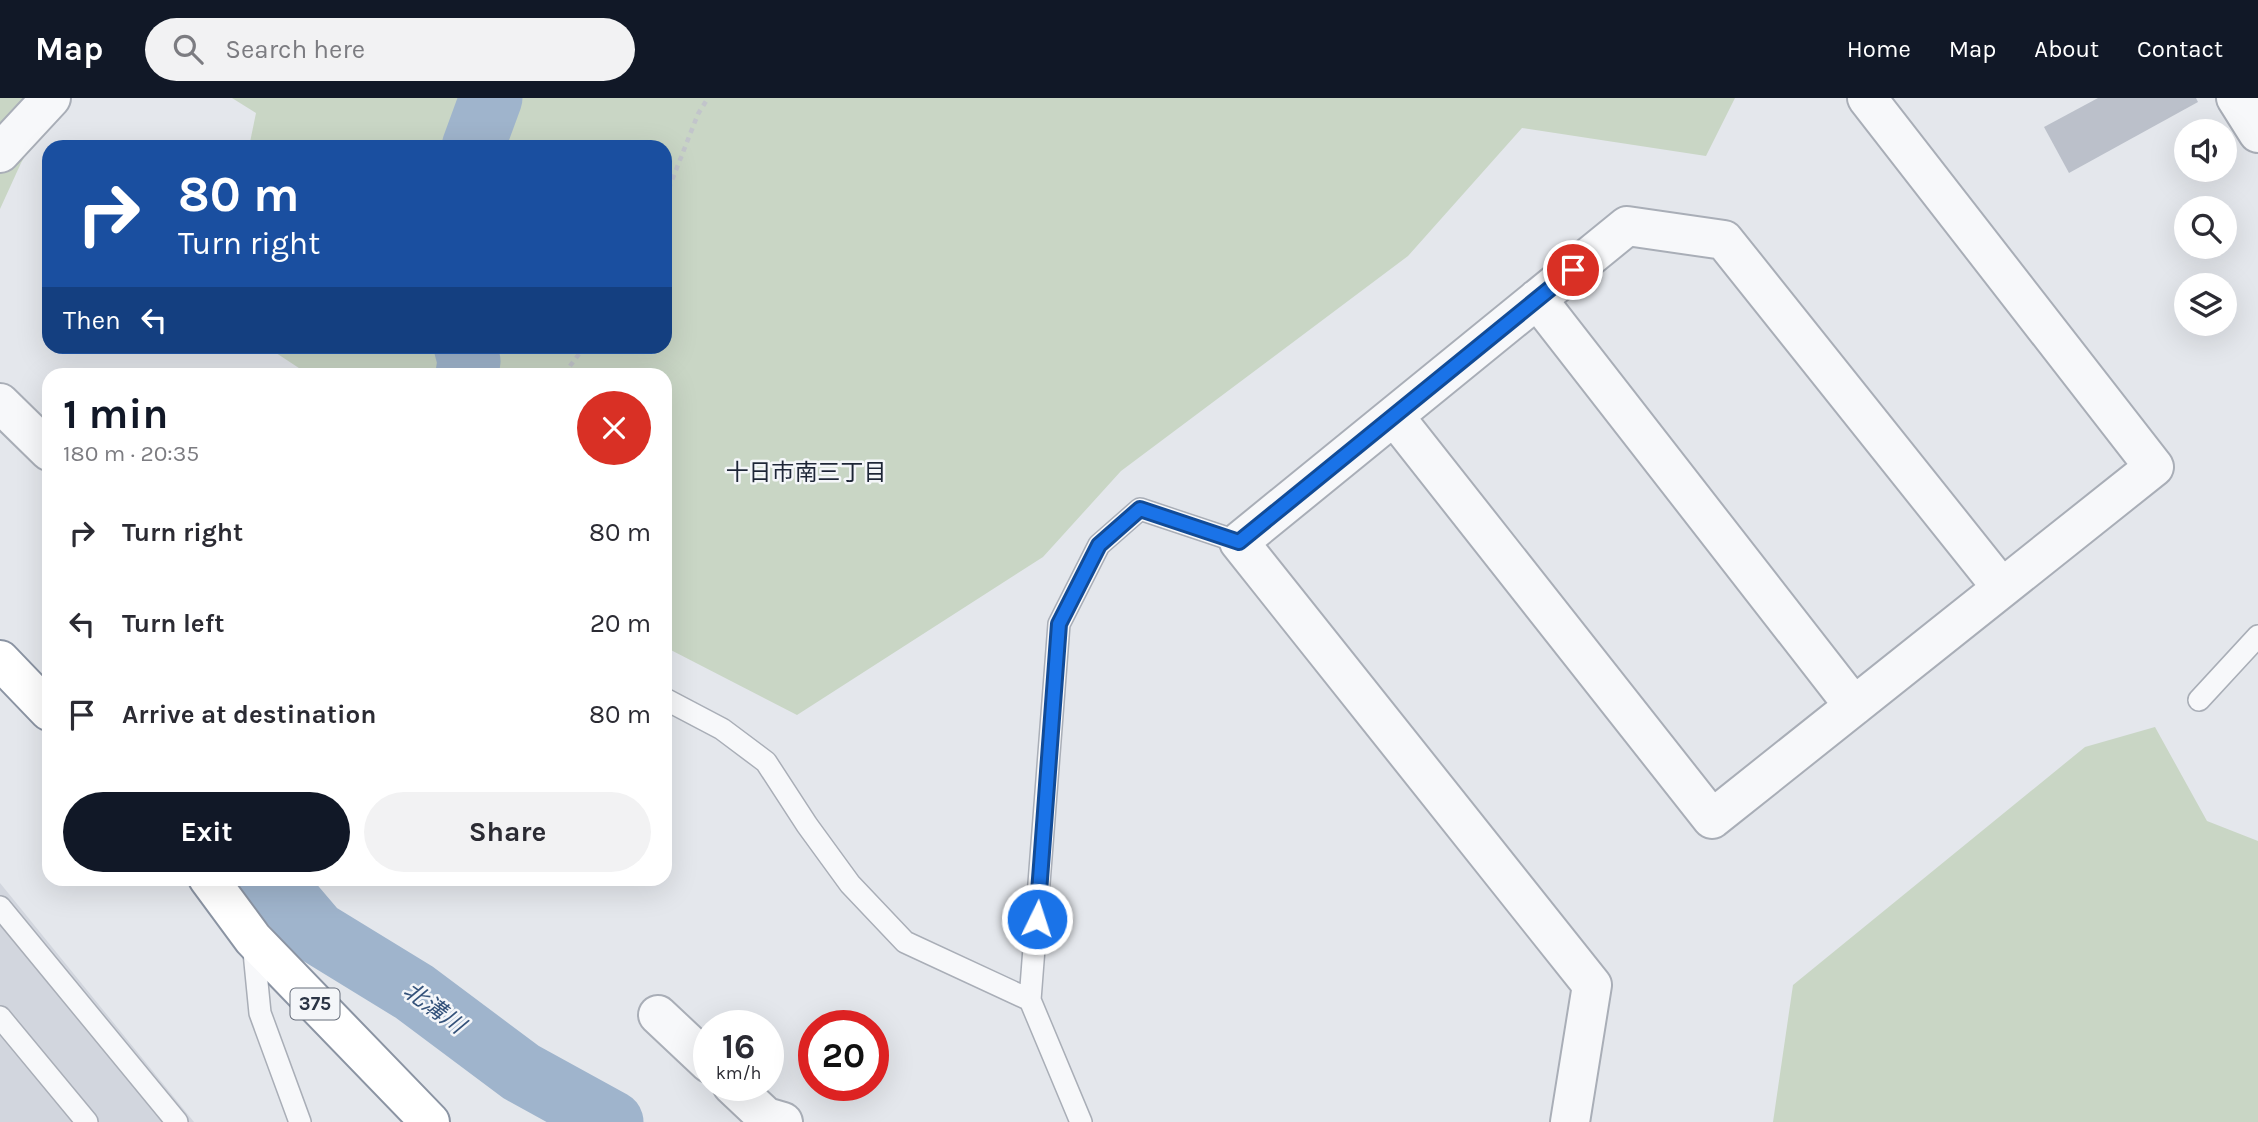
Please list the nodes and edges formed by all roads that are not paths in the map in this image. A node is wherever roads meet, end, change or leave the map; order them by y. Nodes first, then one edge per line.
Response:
1 (51, 98) edge
2 (1867, 98) edge
3 (2236, 98) edge
4 (2258, 133) edge
5 (0, 153) edge
6 (1537, 299) junction
7 (0, 403) edge
8 (1394, 416) junction
9 (42, 444) edge
10 (1239, 542) junction
11 (2002, 589) junction
12 (2258, 636) edge
13 (0, 660) edge
14 (2199, 700) dead end
15 (672, 703) edge
16 (42, 704) edge
17 (1854, 706) junction
18 (214, 886) edge
19 (0, 907) edge
20 (253, 940) junction
21 (1030, 1000) junction
22 (657, 1015) dead end
23 (0, 1017) edge
24 (693, 1048) edge
25 (749, 1101) edge
26 (87, 1122) edge
27 (177, 1122) edge
28 (300, 1122) edge
29 (430, 1122) edge
30 (783, 1122) edge
31 (1081, 1122) edge
32 (1570, 1122) edge

1 - 5 street
2 - 11 street
3 - 4 street
6 - 8 street
6 - 11 street
6 - 17 street
7 - 9 street
8 - 10 street
8 - 17 street
10 - 21 lane
10 - 32 street
11 - 17 street
12 - 14 lane
13 - 16 highway
15 - 21 lane
18 - 20 highway, 375
19 - 27 lane
20 - 28 lane
20 - 29 highway, 375
21 - 31 lane
22 - 24 street
23 - 26 lane
25 - 30 street

